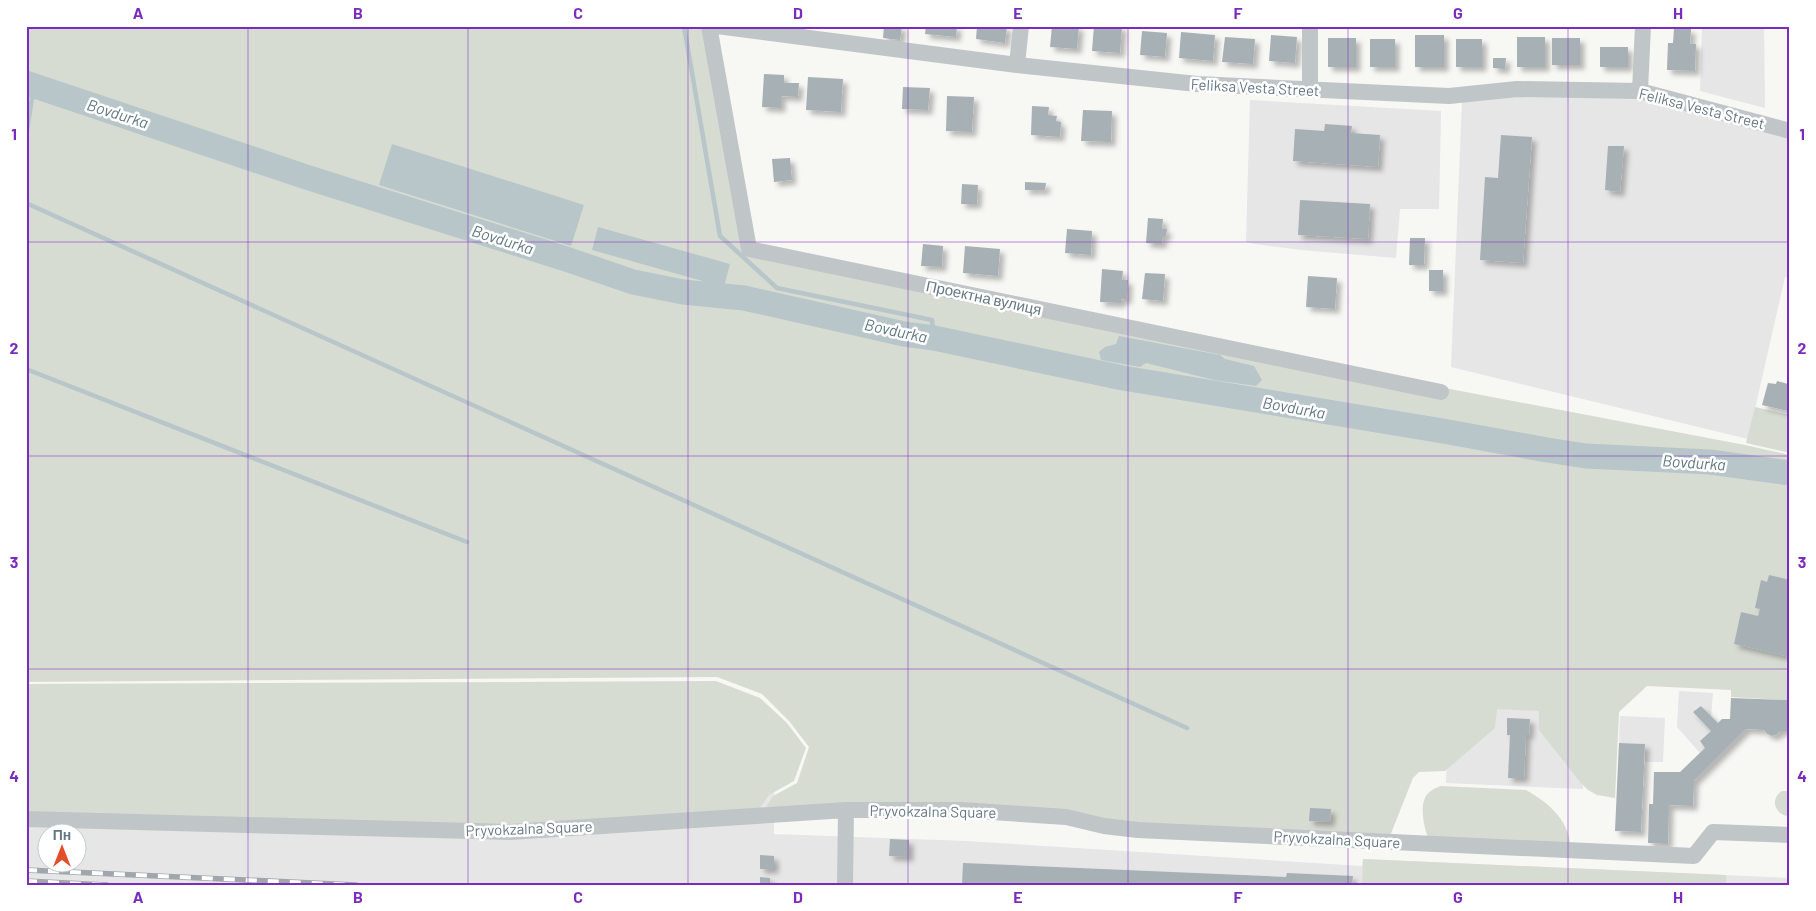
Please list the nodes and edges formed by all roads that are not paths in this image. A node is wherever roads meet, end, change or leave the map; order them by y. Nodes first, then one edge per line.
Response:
1 (709, 26) edge
2 (717, 26) edge
3 (1021, 26) edge
4 (1310, 26) edge
5 (1643, 26) edge
6 (1017, 65) junction
7 (1310, 90) junction
8 (1640, 91) junction
9 (1790, 131) edge
10 (1441, 392) dead end
11 (846, 810) junction
12 (26, 819) edge
13 (1790, 835) edge
14 (846, 885) edge

1 - 10 street, Проектна вулиця
2 - 6 street, Feliksa Vesta Street
3 - 6 street
4 - 7 street
5 - 8 street
6 - 7 street, Feliksa Vesta Street
7 - 8 street, Feliksa Vesta Street
8 - 9 street, Feliksa Vesta Street
11 - 12 street, Pryvokzalna Square
11 - 13 street, Pryvokzalna Square
11 - 14 street

